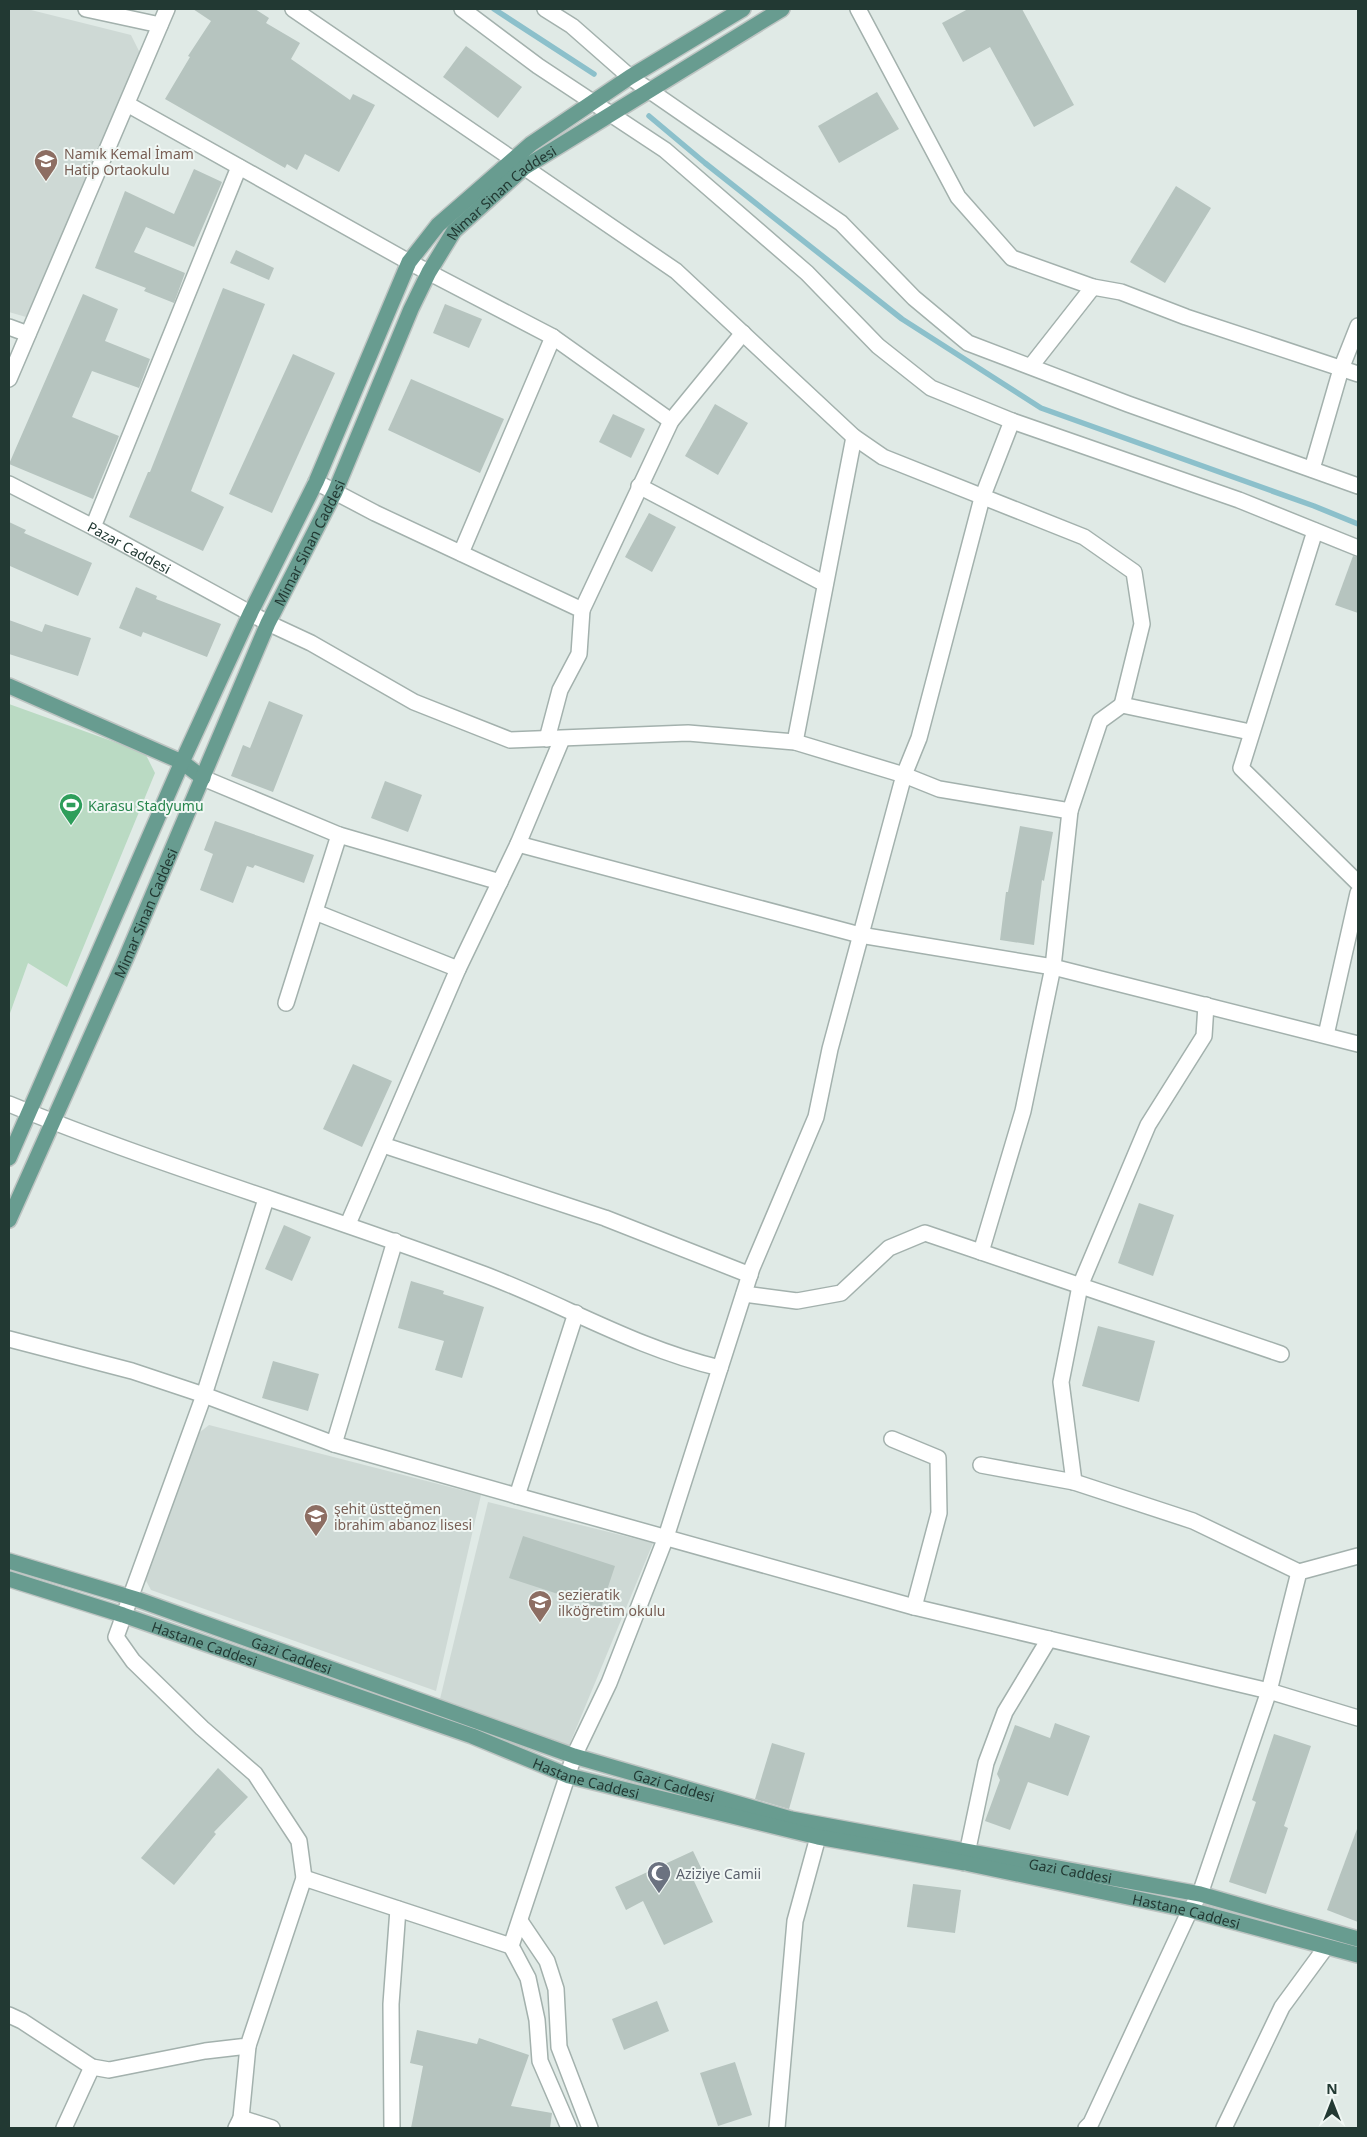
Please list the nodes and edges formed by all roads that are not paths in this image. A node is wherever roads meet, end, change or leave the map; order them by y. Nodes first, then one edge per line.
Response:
1 (86, 9) edge
2 (167, 9) edge
3 (294, 9) edge
4 (462, 9) edge
5 (545, 9) edge
6 (743, 9) edge
7 (782, 9) edge
8 (858, 9) edge
9 (160, 24) junction
10 (630, 77) junction
11 (650, 90) junction
12 (593, 103) junction
13 (127, 104) junction
14 (610, 114) junction
15 (519, 163) junction
16 (239, 167) junction
17 (409, 262) junction
18 (429, 272) junction
19 (1092, 287) junction
20 (1358, 326) edge
21 (9, 327) edge
22 (743, 333) junction
23 (28, 334) junction
24 (553, 337) junction
25 (1031, 366) junction
26 (1341, 369) junction
27 (1358, 374) edge
28 (9, 378) edge
29 (671, 421) junction
30 (1012, 421) junction
31 (854, 437) junction
32 (1312, 469) junction
33 (316, 482) junction
34 (9, 484) edge
35 (639, 486) junction
36 (1358, 486) edge
37 (335, 492) junction
38 (982, 498) junction
39 (93, 527) junction
40 (1315, 531) junction
41 (1358, 548) edge
42 (461, 553) junction
43 (825, 584) junction
44 (582, 610) junction
45 (251, 612) junction
46 (268, 623) junction
47 (9, 686) edge
48 (1122, 704) junction
49 (1250, 732) junction
50 (554, 739) junction
51 (795, 742) junction
52 (182, 762) junction
53 (904, 775) junction
54 (203, 778) junction
55 (1070, 811) junction
56 (339, 835) junction
57 (518, 844) junction
58 (500, 882) junction
59 (1358, 883) edge
60 (1358, 893) edge
61 (315, 912) junction
62 (860, 935) junction
63 (1053, 967) junction
64 (458, 969) junction
65 (286, 1003) dead end
66 (1206, 1005) junction
67 (1326, 1035) junction
68 (1358, 1044) edge
69 (9, 1104) edge
70 (29, 1112) junction
71 (53, 1122) junction
72 (383, 1145) junction
73 (9, 1158) edge
74 (266, 1199) junction
75 (9, 1220) edge
76 (348, 1224) junction
77 (395, 1241) junction
78 (981, 1252) junction
79 (750, 1275) junction
80 (1080, 1286) junction
81 (744, 1294) junction
82 (576, 1313) junction
83 (9, 1339) edge
84 (1281, 1354) dead end
85 (720, 1368) junction
86 (204, 1394) junction
87 (892, 1439) dead end
88 (334, 1444) junction
89 (982, 1465) dead end
90 (1074, 1482) junction
91 (517, 1496) junction
92 (666, 1537) junction
93 (1358, 1556) edge
94 (9, 1561) edge
95 (1299, 1572) junction
96 (9, 1579) edge
97 (129, 1597) junction
98 (914, 1607) junction
99 (123, 1615) junction
100 (1049, 1639) junction
101 (1269, 1692) junction
102 (1358, 1718) edge
103 (574, 1756) junction
104 (569, 1776) junction
105 (818, 1837) junction
106 (966, 1857) junction
107 (304, 1878) junction
108 (1200, 1894) junction
109 (398, 1909) junction
110 (1190, 1910) junction
111 (520, 1921) junction
112 (1358, 1939) edge
113 (511, 1946) junction
114 (1326, 1946) junction
115 (1358, 1955) edge
116 (9, 2015) edge
117 (248, 2046) junction
118 (92, 2067) junction
119 (238, 2123) edge
120 (64, 2128) edge
121 (272, 2128) edge
122 (392, 2128) edge
123 (569, 2128) edge
124 (590, 2128) edge
125 (777, 2128) edge
126 (1086, 2128) edge
127 (1224, 2128) edge

1 - 9 street
2 - 9 street
3 - 15 street
4 - 12 street
5 - 10 street
6 - 10 main road, Mimar Sinan Caddesi
7 - 11 main road, Mimar Sinan Caddesi
8 - 19 street
9 - 13 street
10 - 11 street
10 - 12 main road, Mimar Sinan Caddesi
11 - 14 main road, Mimar Sinan Caddesi
11 - 25 street
12 - 14 street
12 - 15 main road, Mimar Sinan Caddesi
13 - 16 street
13 - 23 street
14 - 15 main road, Mimar Sinan Caddesi
14 - 30 street
15 - 17 main road, Mimar Sinan Caddesi
15 - 18 main road, Mimar Sinan Caddesi
15 - 22 street
16 - 17 street
16 - 39 street
17 - 18 street
17 - 33 main road, Mimar Sinan Caddesi
18 - 24 street
18 - 37 main road, Mimar Sinan Caddesi
19 - 25 street
19 - 26 street
20 - 26 street
21 - 23 street
22 - 29 street
22 - 31 street
23 - 28 street
24 - 29 street
24 - 42 street
25 - 32 street
26 - 27 street
26 - 32 street
29 - 35 street
30 - 38 street
30 - 40 street
31 - 38 street
31 - 43 street
32 - 36 street
33 - 37 street
33 - 45 main road, Mimar Sinan Caddesi
34 - 39 street, Pazar Caddesi
35 - 43 street
35 - 44 street
37 - 42 street
37 - 46 main road, Mimar Sinan Caddesi
38 - 48 street
38 - 53 street
39 - 45 street, Pazar Caddesi
40 - 41 street
40 - 49 street
42 - 44 street
43 - 51 street
44 - 50 street
45 - 46 street, Pazar Caddesi
45 - 52 main road, Mimar Sinan Caddesi
46 - 50 street, Pazar Caddesi
46 - 54 main road, Mimar Sinan Caddesi
47 - 52 main road
48 - 49 street
48 - 55 street
49 - 59 street
50 - 51 street, Pazar Caddesi
50 - 57 street
51 - 53 street, Pazar Caddesi
52 - 54 main road
52 - 70 main road, Mimar Sinan Caddesi
53 - 55 street, Pazar Caddesi
53 - 62 street
54 - 56 street
54 - 71 main road, Mimar Sinan Caddesi
55 - 63 street
56 - 58 street
56 - 61 street
57 - 58 street
57 - 62 street
58 - 64 street
60 - 67 street
61 - 64 street
61 - 65 street
62 - 63 street
62 - 79 street
63 - 66 street
63 - 78 street
64 - 72 street
66 - 67 street
66 - 80 street
67 - 68 street
69 - 70 street
70 - 71 street
70 - 73 main road, Mimar Sinan Caddesi
71 - 74 street
71 - 75 main road, Mimar Sinan Caddesi
72 - 76 street
72 - 79 street
74 - 76 street
74 - 86 street
76 - 77 street
77 - 82 street
77 - 88 street
78 - 80 street
78 - 81 street
79 - 81 street
80 - 84 street
80 - 90 street
81 - 85 street
82 - 85 street
82 - 91 street
83 - 86 street
85 - 92 street
86 - 88 street
86 - 97 street
87 - 98 street
88 - 91 street
89 - 90 street
90 - 95 street
91 - 92 street
92 - 98 street
92 - 103 street
93 - 95 street
94 - 97 main road, Gazi Caddesi
95 - 101 street
96 - 99 main road, Hastane Caddesi
97 - 99 street
97 - 103 main road, Gazi Caddesi
98 - 100 street
99 - 104 main road, Hastane Caddesi
99 - 107 street
100 - 101 street
100 - 106 street
101 - 102 street
101 - 108 street
103 - 104 street
103 - 106 main road, Gazi Caddesi
104 - 105 main road, Hastane Caddesi
104 - 111 street
105 - 106 main road, Hastane Caddesi
105 - 125 street
106 - 108 main road, Gazi Caddesi
106 - 110 main road, Hastane Caddesi
107 - 109 street
107 - 117 street
108 - 110 street
108 - 112 main road, Gazi Caddesi
109 - 113 street
109 - 122 street
110 - 114 main road, Hastane Caddesi
110 - 126 street
111 - 113 street
111 - 124 street
113 - 123 street
114 - 115 main road, Hastane Caddesi
114 - 127 street
116 - 118 street
117 - 118 street
117 - 119 street
118 - 120 street
119 - 121 street

